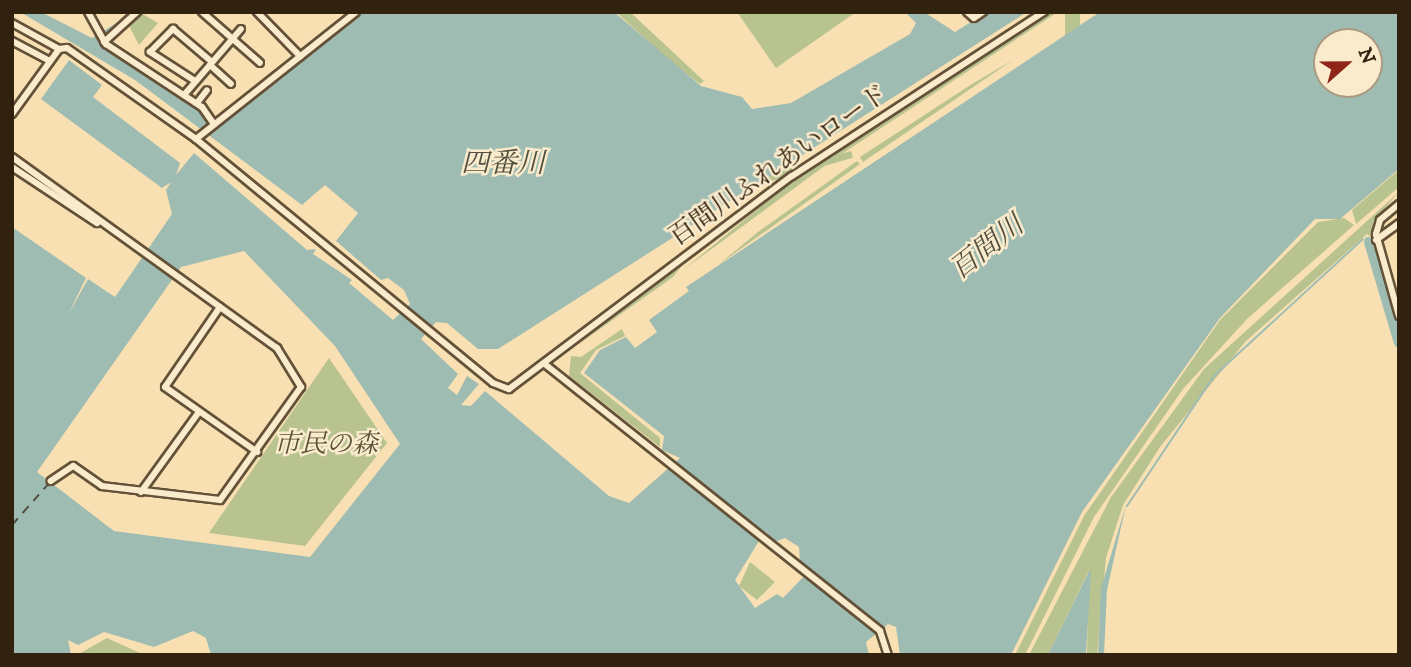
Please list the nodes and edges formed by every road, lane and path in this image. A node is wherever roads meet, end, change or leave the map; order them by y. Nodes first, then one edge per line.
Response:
1 (88, 12) edge
2 (137, 12) edge
3 (202, 12) edge
4 (257, 12) edge
5 (967, 12) edge
6 (983, 12) edge
7 (1044, 12) edge
8 (350, 14) edge
9 (12, 23) edge
10 (162, 23) dead end
11 (240, 29) dead end
12 (170, 30) junction
13 (232, 39) junction
14 (102, 40) junction
15 (12, 41) edge
16 (59, 48) junction
17 (300, 56) junction
18 (50, 61) junction
19 (260, 63) dead end
20 (211, 64) junction
21 (195, 81) junction
22 (231, 84) dead end
23 (207, 90) dead end
24 (184, 94) junction
25 (197, 103) junction
26 (12, 114) edge
27 (214, 124) junction
28 (196, 139) junction
29 (12, 157) edge
30 (12, 167) edge
31 (1399, 204) edge
32 (1399, 223) edge
33 (111, 230) junction
34 (1376, 240) junction
35 (220, 307) junction
36 (1399, 316) edge
37 (547, 365) junction
38 (199, 412) junction
39 (257, 452) junction
40 (51, 481) dead end
41 (141, 492) junction
42 (888, 655) edge

1 - 14 street
2 - 14 street
3 - 13 street
4 - 17 street
5 - 6 street
7 - 37 street, 百間川ふれあいロード
8 - 17 street
9 - 16 street, 百間川ふれあいロード
10 - 12 street
11 - 13 street
12 - 20 street
12 - 21 street
13 - 19 street
13 - 20 street
14 - 24 street
15 - 18 street
16 - 18 street
16 - 28 street, 百間川ふれあいロード
17 - 27 street
18 - 26 street
20 - 21 street
20 - 22 street
21 - 24 street
23 - 25 street
24 - 25 street
25 - 27 street
27 - 28 street
28 - 37 street, 百間川ふれあいロード
29 - 33 street
30 - 33 street
31 - 34 street
32 - 34 street
33 - 35 street
34 - 36 street
35 - 38 street
35 - 39 street
37 - 42 street
38 - 39 street
38 - 41 street
39 - 41 street
40 - 41 street

